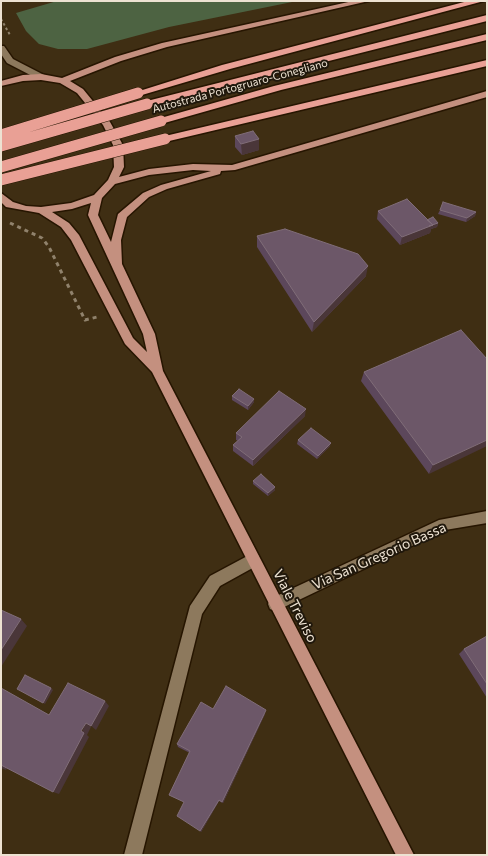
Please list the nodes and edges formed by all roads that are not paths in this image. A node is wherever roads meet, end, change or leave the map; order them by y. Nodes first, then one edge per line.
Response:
1 (365, 1) edge
2 (480, 1) edge
3 (487, 18) edge
4 (487, 37) edge
5 (1, 48) edge
6 (487, 64) edge
7 (41, 77) junction
8 (63, 81) junction
9 (1, 84) edge
10 (487, 94) edge
11 (1, 135) edge
12 (1, 146) edge
13 (1, 167) edge
14 (232, 168) junction
15 (1, 180) edge
16 (112, 182) junction
17 (1, 196) edge
18 (96, 197) junction
19 (41, 210) junction
20 (117, 268) junction
21 (157, 371) junction
22 (487, 517) edge
23 (253, 560) junction
24 (275, 604) junction
25 (133, 855) edge
26 (405, 855) edge

1 - 8 main road
2 - 11 highway, bridge
3 - 12 highway, Autostrada Portogruaro-Conegliano, bridge
4 - 13 highway, Autostrada Portogruaro-Conegliano, bridge
5 - 7 street
6 - 15 highway, bridge
7 - 8 main road
7 - 9 main road
8 - 16 main road
10 - 14 main road
14 - 16 main road
14 - 20 main road
16 - 18 main road, Viale Treviso
17 - 19 main road, Viale Treviso
18 - 19 main road, Viale Treviso
18 - 20 main road, Viale Treviso
19 - 21 main road, Viale Treviso
20 - 21 main road, Viale Treviso
21 - 23 main road, Viale Treviso
22 - 24 street, Via San Gregorio Bassa
23 - 24 main road, Viale Treviso
23 - 25 street
24 - 26 main road, Viale Treviso

